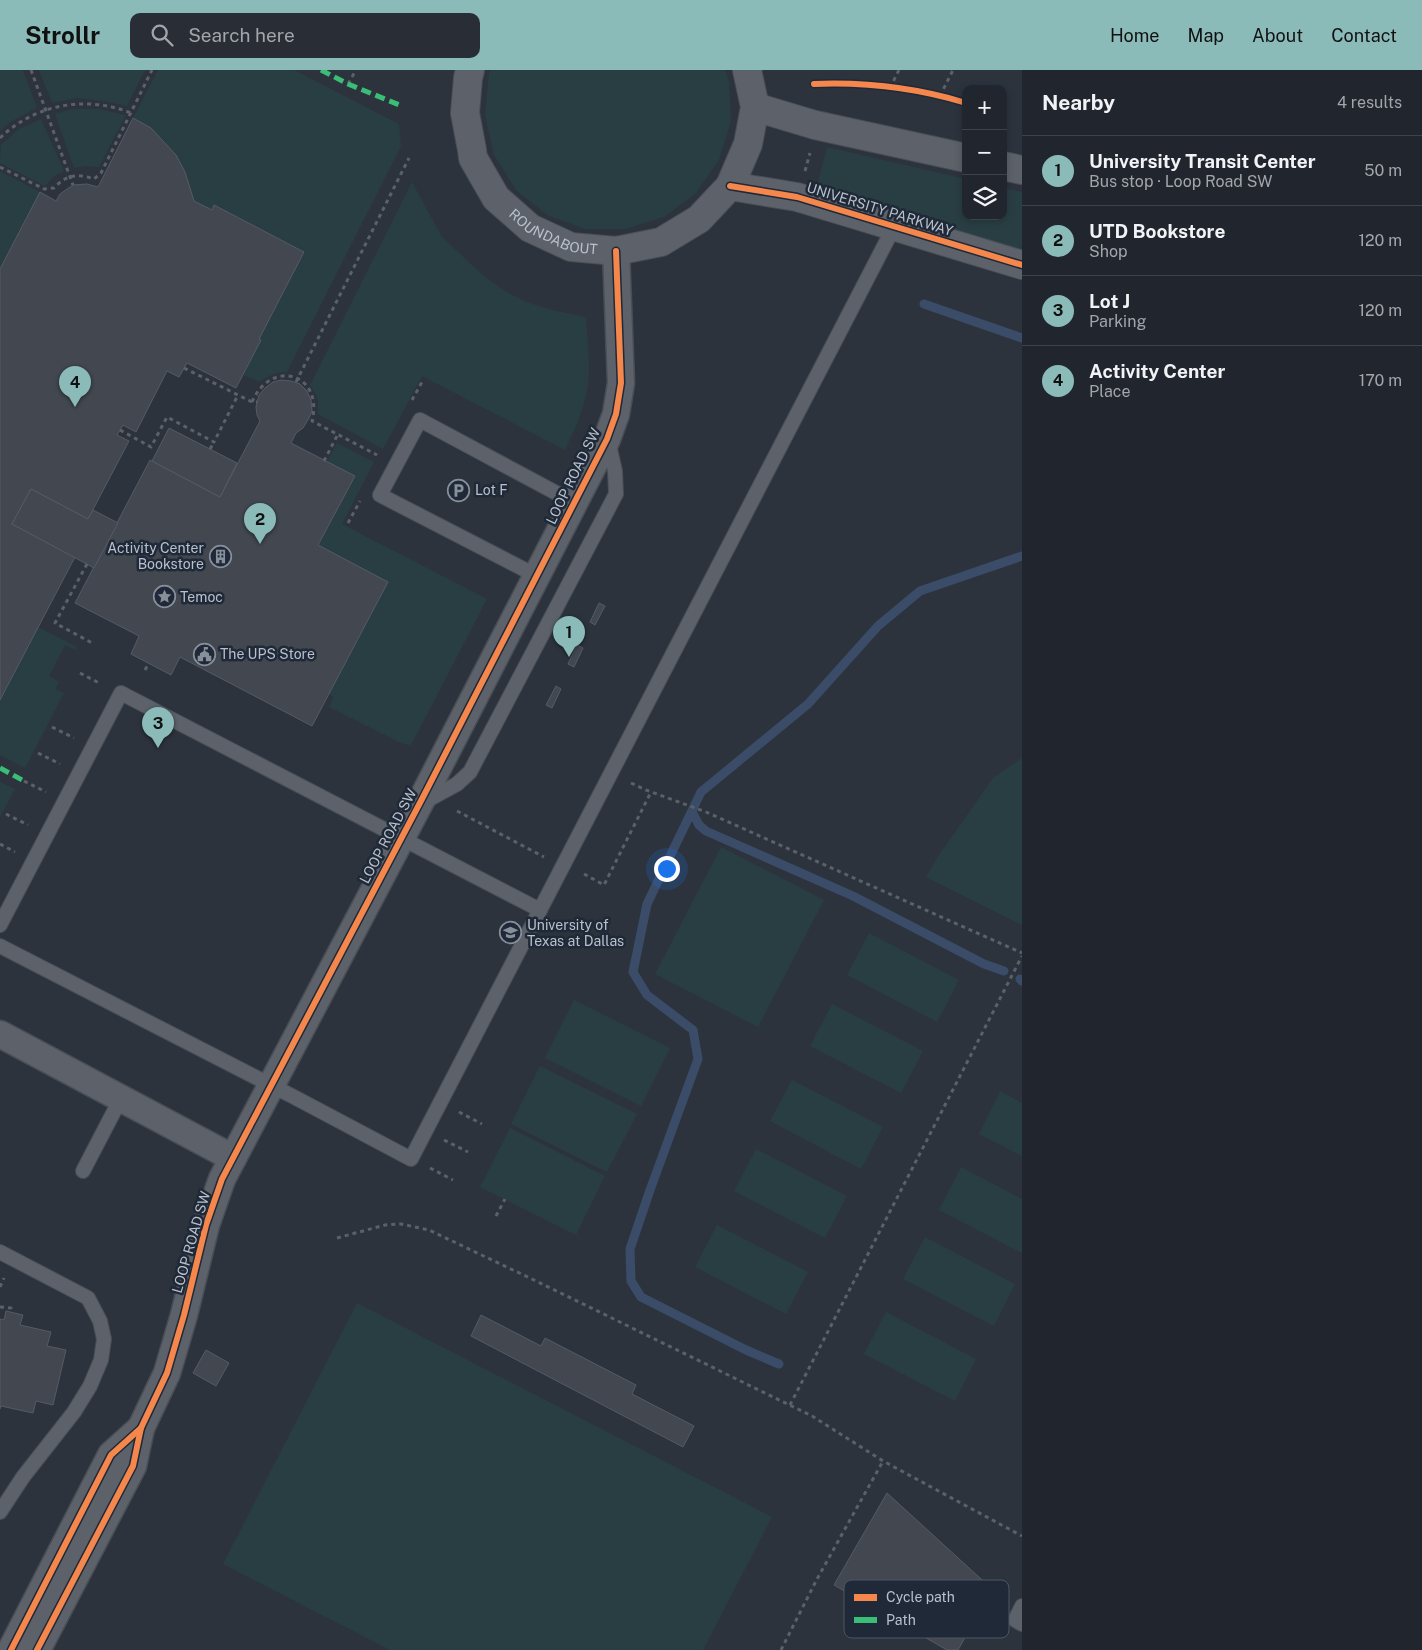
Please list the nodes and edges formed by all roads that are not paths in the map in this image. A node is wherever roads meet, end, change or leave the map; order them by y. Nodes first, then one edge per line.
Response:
1 (470, 70) edge
2 (747, 70) edge
3 (755, 107) junction
4 (962, 157) edge
5 (1007, 167) edge
6 (1022, 170) edge
7 (730, 186) junction
8 (894, 225) junction
9 (616, 251) junction
10 (1022, 265) edge
11 (607, 439) junction
12 (575, 503) junction
13 (537, 576) junction
14 (419, 804) junction
15 (401, 838) junction
16 (540, 910) junction
17 (0, 925) edge
18 (0, 946) edge
19 (0, 1034) edge
20 (271, 1085) junction
21 (121, 1098) junction
22 (233, 1158) junction
23 (83, 1171) dead end
24 (0, 1252) edge
25 (141, 1428) junction
26 (0, 1512) edge
27 (1022, 1606) edge
28 (1022, 1624) edge
29 (11, 1650) edge
30 (37, 1650) edge

1 - 9 street, ROUNDABOUT
2 - 3 street, ROUNDABOUT
3 - 4 street
3 - 7 street, ROUNDABOUT
5 - 6 street
7 - 8 street, UNIVERSITY PARKWAY
7 - 9 street, ROUNDABOUT
8 - 10 street, UNIVERSITY PARKWAY
8 - 16 lane
9 - 11 street, LOOP ROAD SW
11 - 12 street, LOOP ROAD SW
11 - 14 lane
12 - 13 street, LOOP ROAD SW
12 - 13 lane
13 - 14 street, LOOP ROAD SW
14 - 15 street, LOOP ROAD SW
15 - 16 lane
15 - 17 lane
15 - 20 street, LOOP ROAD SW
16 - 20 lane
18 - 20 lane
19 - 21 street
20 - 22 street, LOOP ROAD SW
21 - 22 street
21 - 23 lane
22 - 25 street, LOOP ROAD SW
24 - 26 lane
25 - 29 street, LOOP ROAD SW
25 - 30 street, LOOP ROAD SW
27 - 28 lane

